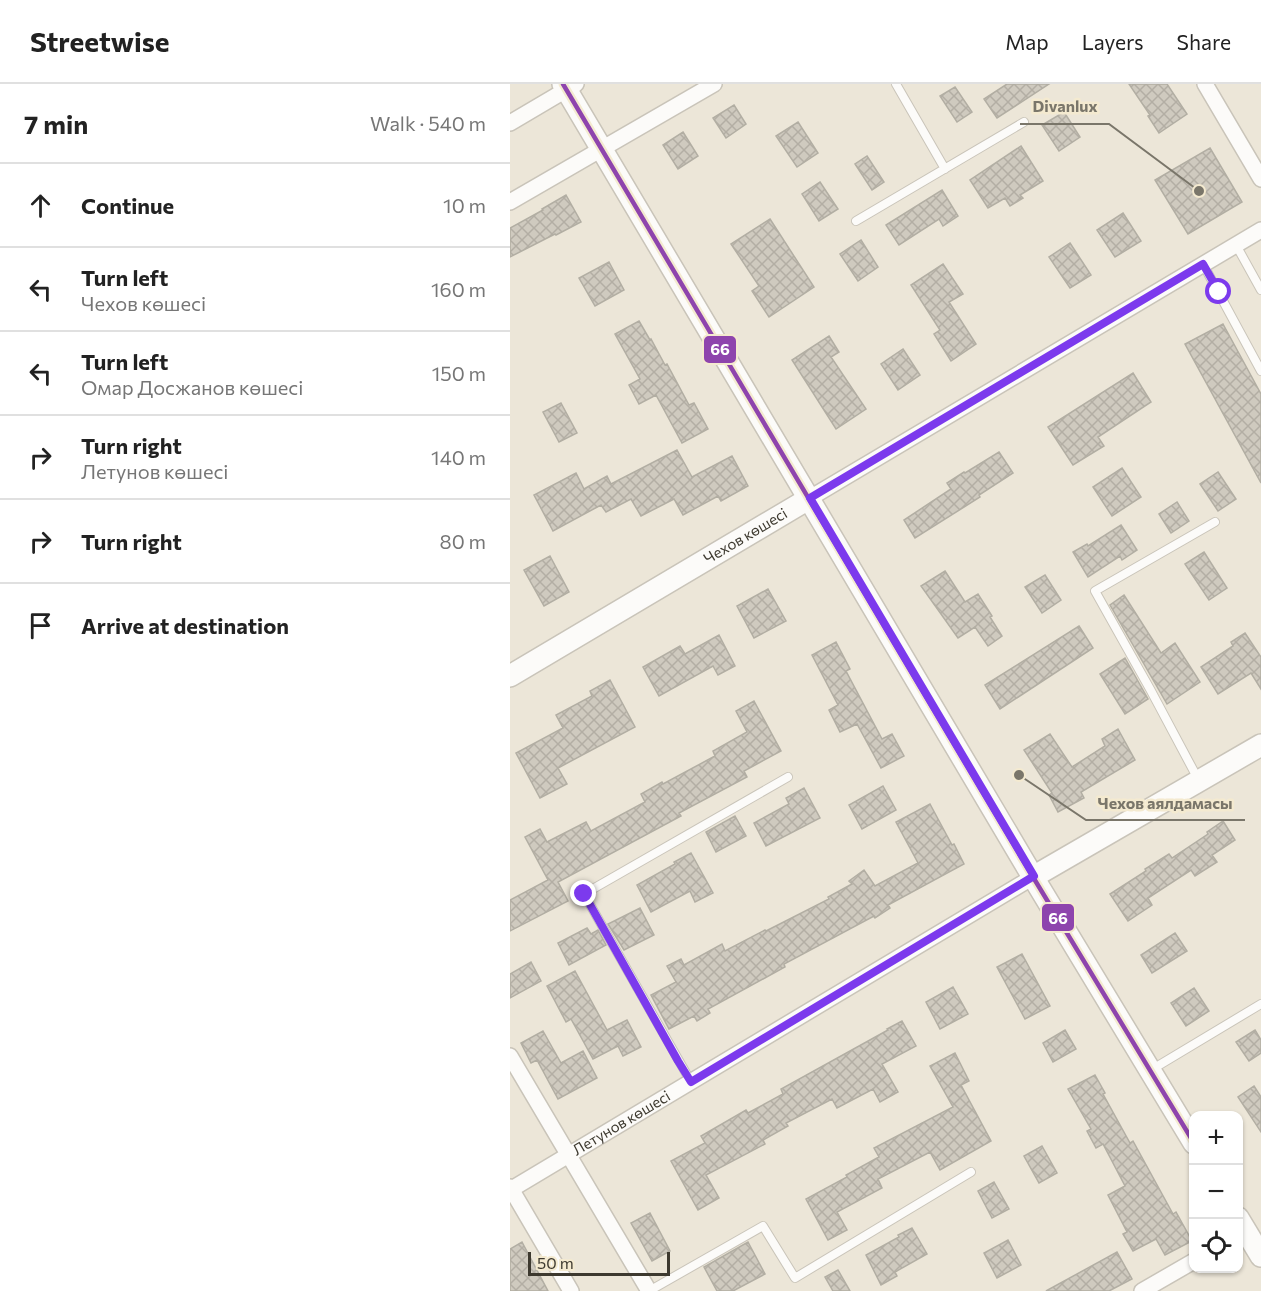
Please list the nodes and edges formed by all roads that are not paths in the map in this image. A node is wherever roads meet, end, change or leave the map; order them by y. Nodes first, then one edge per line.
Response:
1 (714, 84) edge
2 (896, 84) edge
3 (1205, 84) edge
4 (568, 86) edge
5 (1024, 122) dead end
6 (510, 123) edge
7 (602, 149) junction
8 (945, 169) junction
9 (1261, 178) edge
10 (510, 202) edge
11 (856, 221) dead end
12 (1261, 230) edge
13 (1236, 245) junction
14 (1203, 264) junction
15 (1261, 290) edge
16 (1261, 371) edge
17 (810, 498) junction
18 (1215, 522) dead end
19 (510, 676) edge
20 (1261, 745) edge
21 (788, 777) dead end
22 (1199, 781) junction
23 (1034, 876) junction
24 (1261, 1004) edge
25 (510, 1056) edge
26 (1150, 1071) junction
27 (691, 1082) junction
28 (1189, 1135) edge
29 (569, 1155) junction
30 (971, 1172) dead end
31 (510, 1188) edge
32 (1243, 1231) edge
33 (1261, 1256) edge
34 (1189, 1264) edge
35 (571, 1291) edge
36 (649, 1291) edge
37 (1142, 1291) edge

1 - 7 street
2 - 8 lane
3 - 9 street
4 - 6 street
4 - 7 street
5 - 8 lane
7 - 10 street
7 - 17 street
8 - 11 lane
12 - 13 street, Чехов көшесі
13 - 14 street, Чехов көшесі
13 - 15 lane
14 - 16 lane
14 - 17 street, Чехов көшесі
17 - 19 street, Чехов көшесі
17 - 23 street
18 - 22 lane
20 - 22 street, Летунов көшесі
21 - 27 lane
22 - 23 street, Летунов көшесі
23 - 26 street
23 - 27 street, Летунов көшесі
24 - 26 lane
25 - 29 street
26 - 28 street
27 - 29 street, Летунов көшесі
29 - 31 street, Летунов көшесі
29 - 36 street
30 - 36 lane
31 - 35 street
32 - 33 street
34 - 37 street

